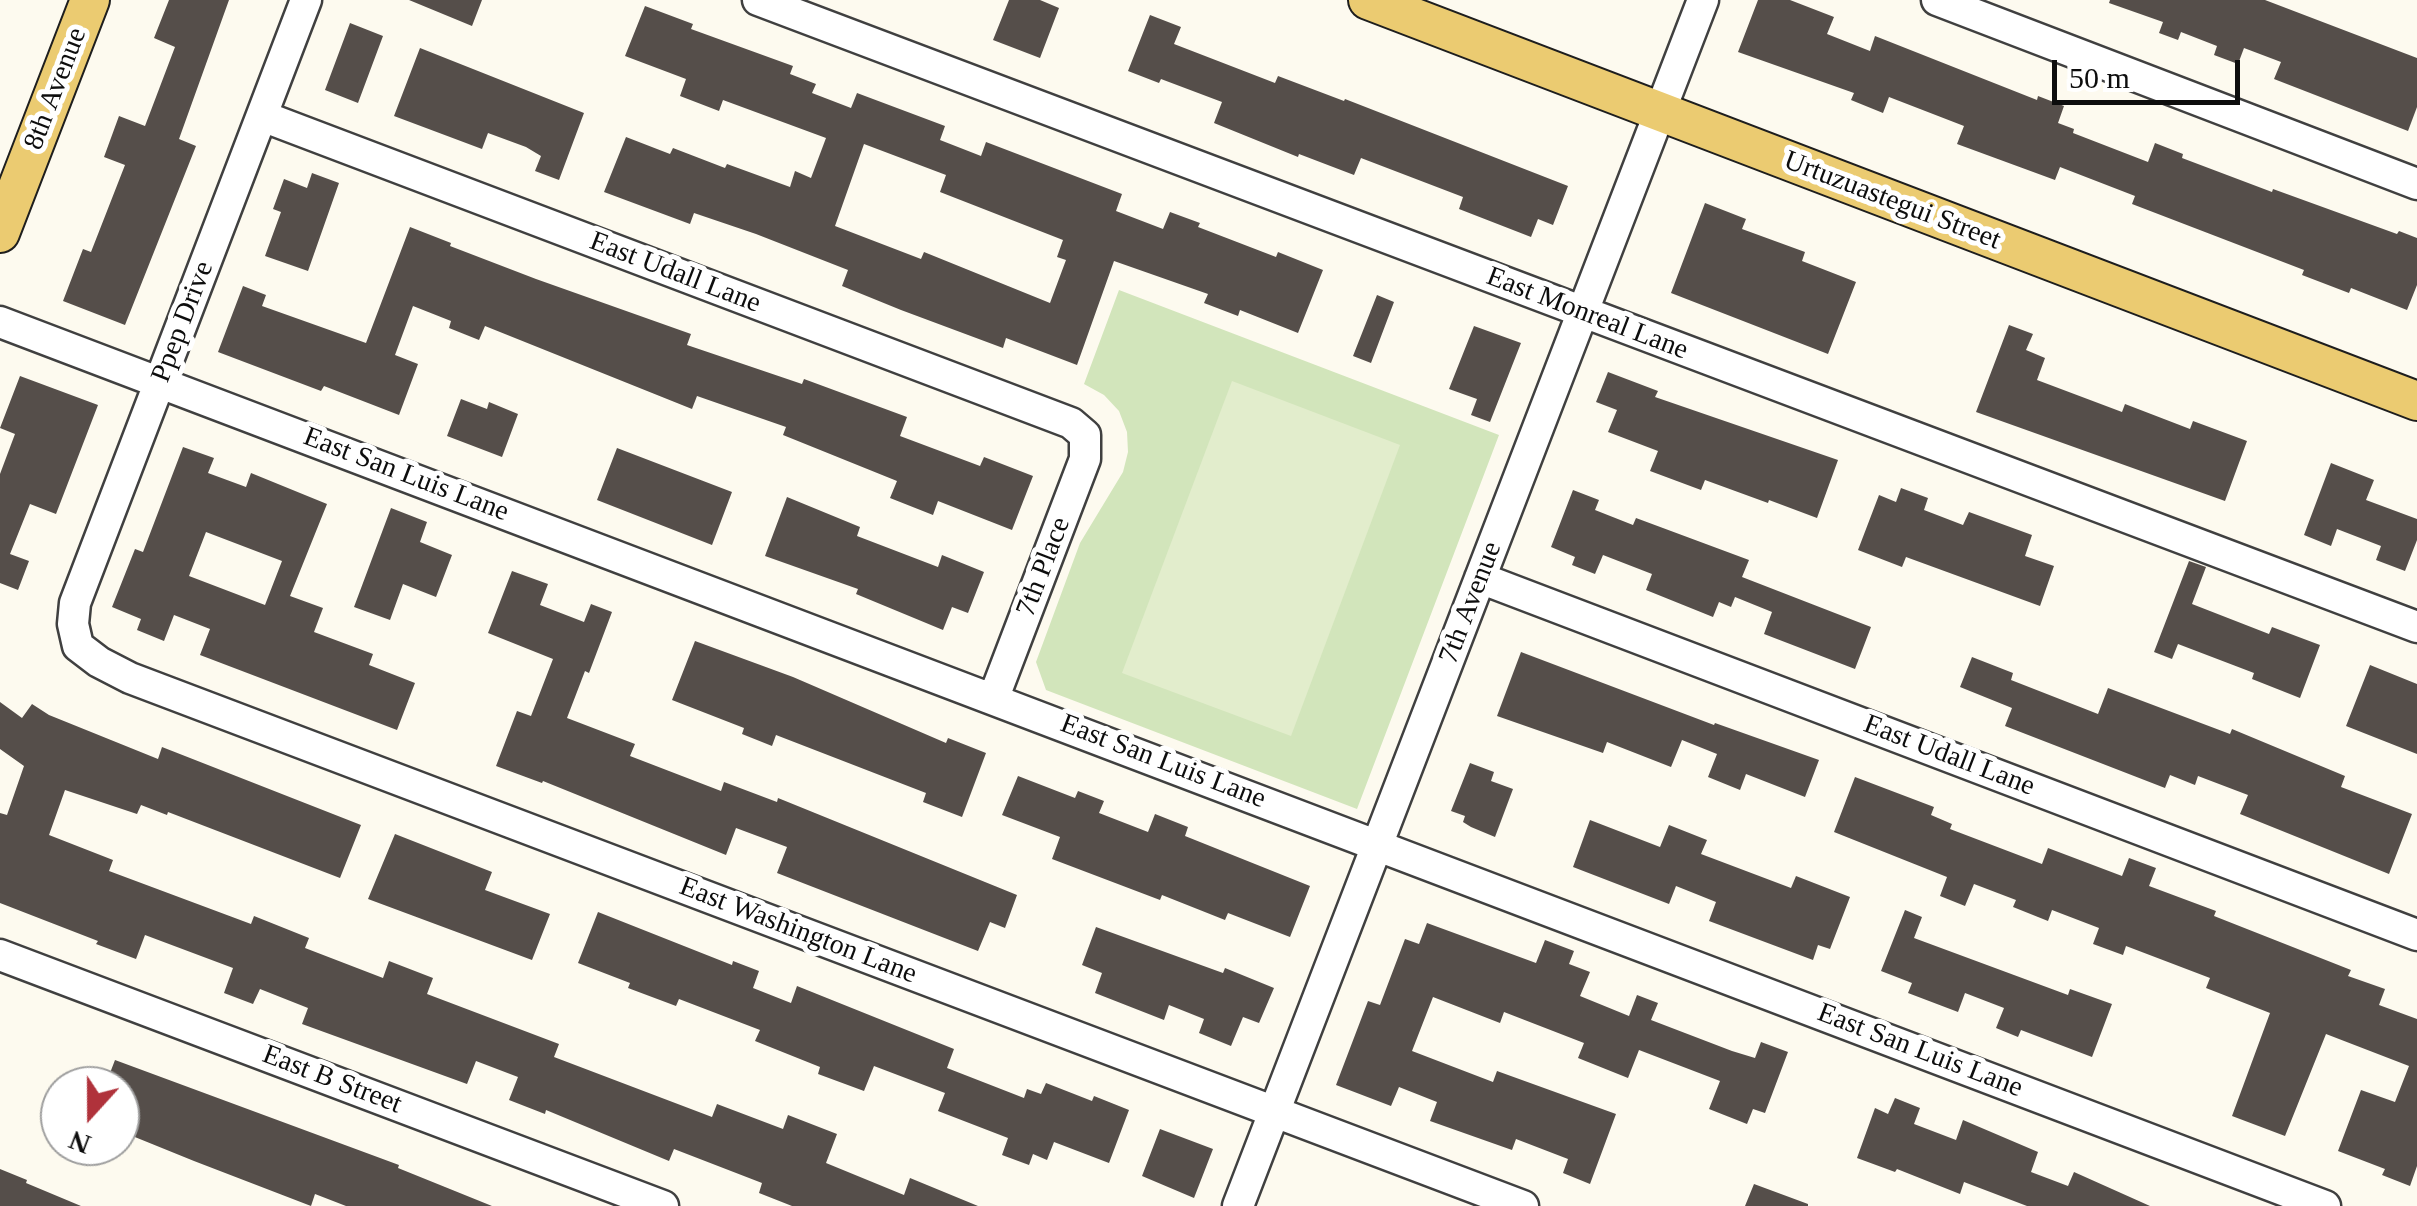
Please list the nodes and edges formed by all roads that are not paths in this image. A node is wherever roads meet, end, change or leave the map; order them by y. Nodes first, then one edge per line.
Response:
1 (90, 0) edge
2 (306, 0) edge
3 (758, 0) edge
4 (1368, 0) edge
5 (1703, 0) edge
6 (1937, 0) edge
7 (1660, 112) junction
8 (262, 116) junction
9 (2417, 184) edge
10 (0, 233) edge
11 (1583, 312) junction
12 (0, 322) edge
13 (160, 382) junction
14 (2417, 402) edge
15 (1085, 435) joint
16 (1480, 578) junction
17 (2417, 627) edge
18 (78, 646) joint
19 (994, 698) junction
20 (1377, 845) junction
21 (2417, 935) edge
22 (0, 955) edge
23 (1275, 1111) junction
24 (663, 1206) edge
25 (1238, 1206) edge
26 (1524, 1206) edge
27 (2325, 1206) edge

1 - 10 main road, 8th Avenue
2 - 8 street, Ppep Drive
3 - 11 street, East Monreal Lane
4 - 7 main road, Urtuzuastegui Street
5 - 7 street, 7th Avenue
6 - 9 street
7 - 11 street, 7th Avenue
7 - 14 main road, Urtuzuastegui Street
8 - 13 street, Ppep Drive
8 - 15 street, East Udall Lane
11 - 16 street, 7th Avenue
11 - 17 street, East Monreal Lane
12 - 13 street, East San Luis Lane
13 - 18 street, Ppep Drive
13 - 19 street, East San Luis Lane
15 - 19 street, 7th Place
16 - 20 street, 7th Avenue
16 - 21 street, East Udall Lane
18 - 23 street, East Washington Lane
19 - 20 street, East San Luis Lane
20 - 23 street, 7th Avenue
20 - 27 street, East San Luis Lane
22 - 24 street, East B Street
23 - 25 street, 7th Avenue
23 - 26 street, East Washington Lane

